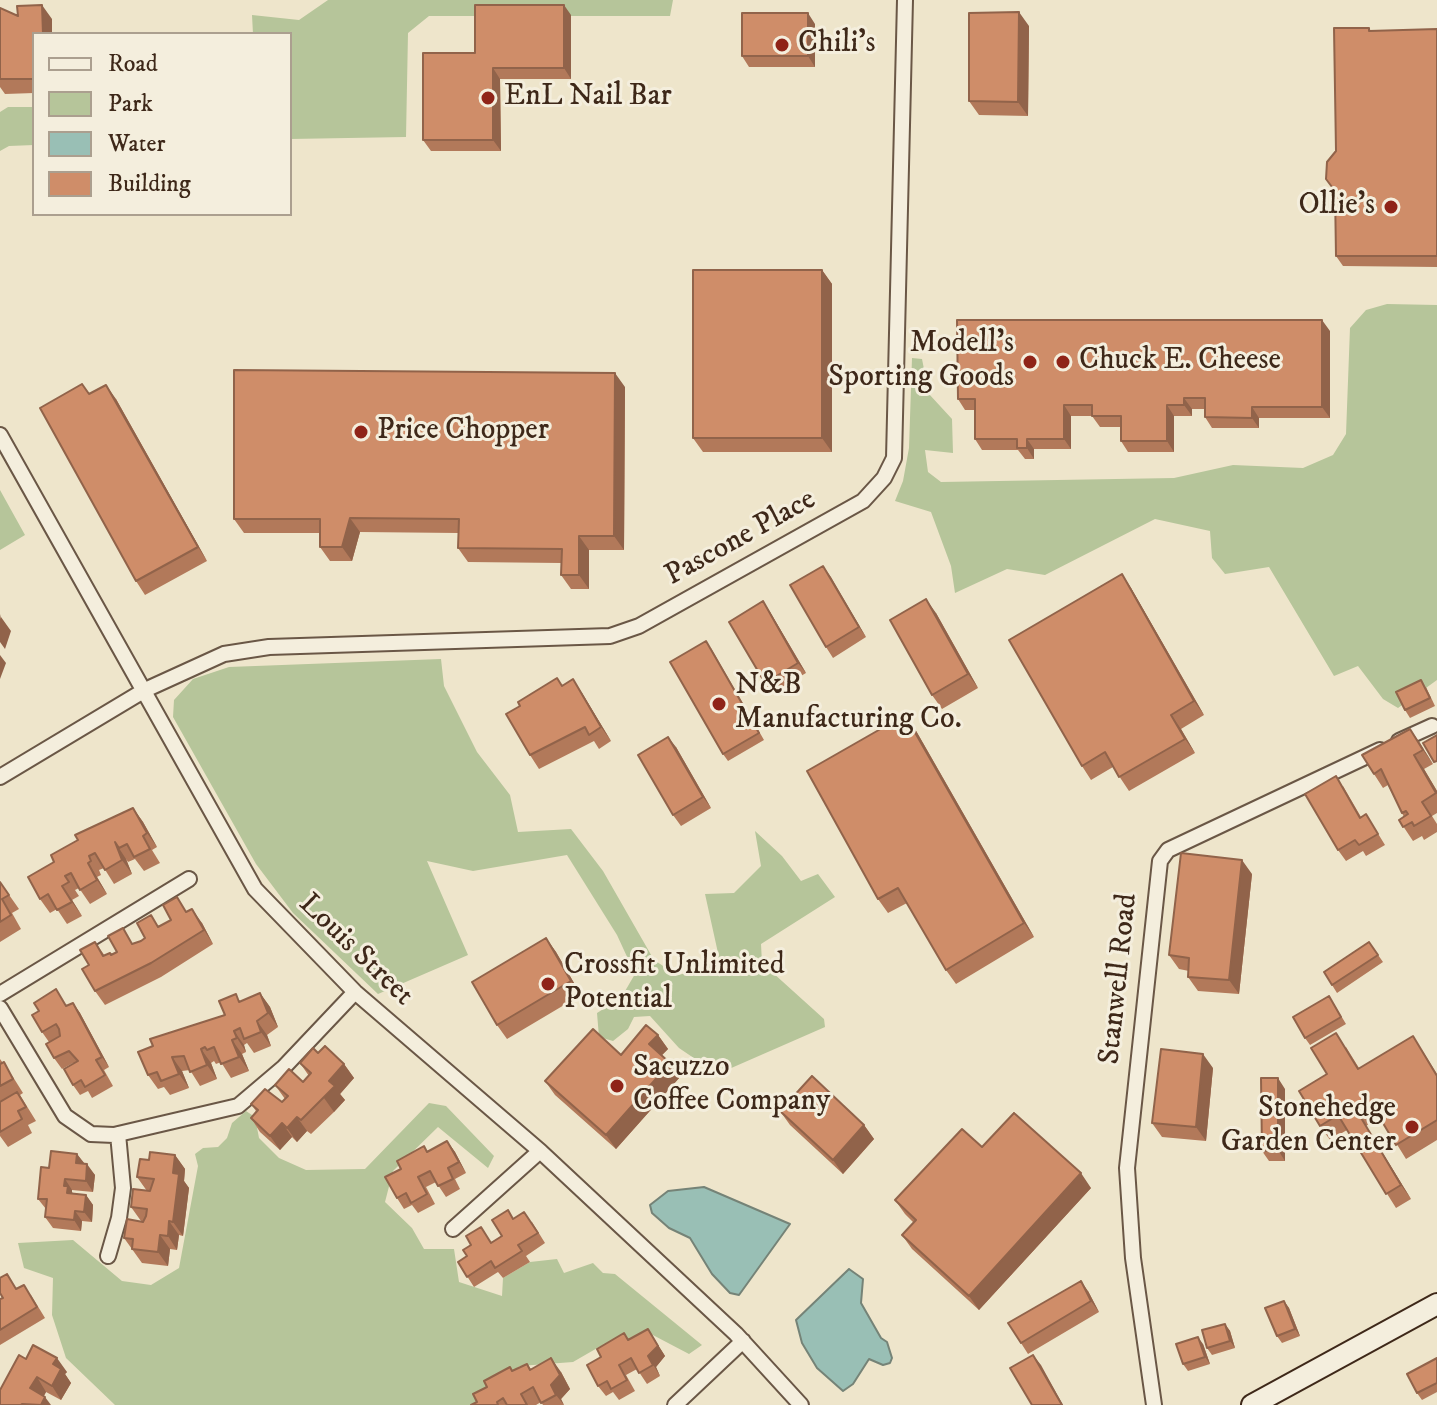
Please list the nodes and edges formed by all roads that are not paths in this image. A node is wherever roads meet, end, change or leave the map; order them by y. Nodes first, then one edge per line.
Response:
1 (905, 0) edge
2 (0, 435) edge
3 (145, 690) junction
4 (1432, 726) dead end
5 (0, 777) edge
6 (189, 879) dead end
7 (355, 992) junction
8 (0, 994) edge
9 (0, 1008) edge
10 (118, 1134) junction
11 (540, 1151) junction
12 (453, 1229) dead end
13 (108, 1256) dead end
14 (1437, 1304) edge
15 (743, 1341) junction
16 (675, 1405) edge
17 (801, 1405) edge
18 (1154, 1405) edge
19 (1252, 1405) edge

1 - 3 street, Pascone Place
2 - 3 street, Louis Street
3 - 5 street, Pascone Place
3 - 7 street, Louis Street
4 - 18 street, Stanwell Road
6 - 8 street
7 - 10 street
7 - 11 street, Louis Street
9 - 10 street
10 - 13 street
11 - 12 street
11 - 15 street, Louis Street
14 - 19 main road
15 - 16 street
15 - 17 street, Louis Street

